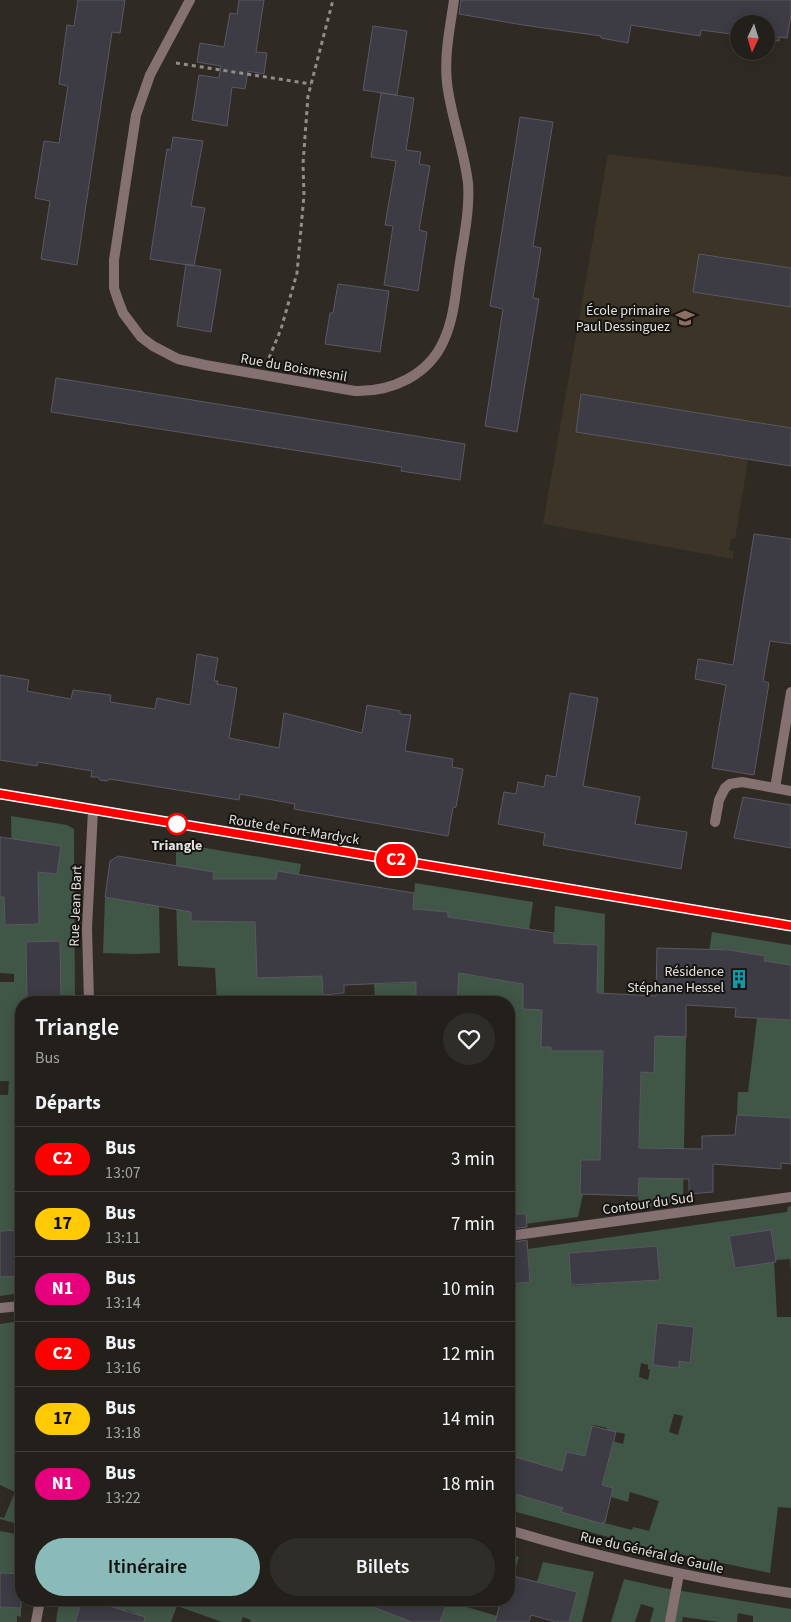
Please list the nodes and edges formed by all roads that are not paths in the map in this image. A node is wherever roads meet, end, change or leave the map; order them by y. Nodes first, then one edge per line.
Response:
1 (190, 0) edge
2 (454, 0) edge
3 (791, 692) edge
4 (775, 788) junction
5 (791, 791) edge
6 (0, 794) edge
7 (93, 810) junction
8 (715, 822) dead end
9 (791, 926) edge
10 (89, 996) edge
11 (791, 1197) edge
12 (515, 1235) edge
13 (15, 1307) edge
14 (0, 1308) edge
15 (515, 1532) edge
16 (679, 1574) junction
17 (791, 1593) edge
18 (39, 1606) edge
19 (36, 1622) edge
20 (670, 1622) edge

1 - 2 street, Rue du Boismesnil
3 - 4 street
4 - 5 street
4 - 8 street
6 - 7 main road, Route de Fort-Mardyck
7 - 9 main road, Route de Fort-Mardyck
7 - 10 street, Rue Jean Bart
11 - 12 street, Contour du Sud
13 - 14 street
15 - 16 street, Rue du Général de Gaulle
16 - 17 street, Rue du Général de Gaulle
16 - 20 street
18 - 19 street

